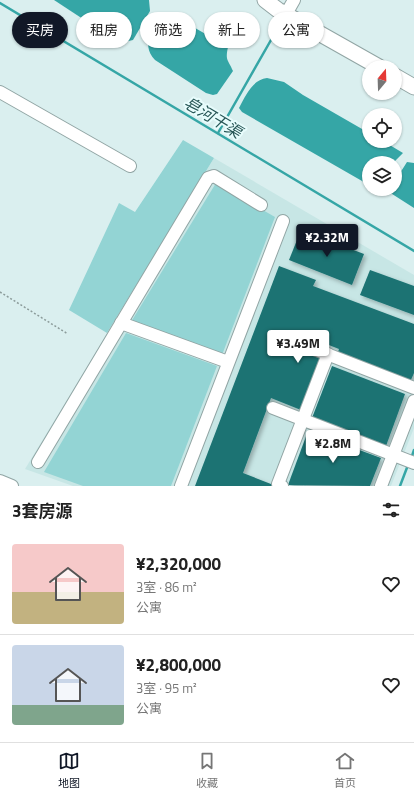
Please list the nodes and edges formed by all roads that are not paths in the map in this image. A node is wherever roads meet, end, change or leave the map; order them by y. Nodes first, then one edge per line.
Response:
1 (265, 0) edge
2 (294, 0) edge
3 (283, 12) edge
4 (287, 12) edge
5 (324, 36) edge
6 (367, 60) edge
7 (402, 80) edge
8 (414, 87) edge
9 (0, 92) edge
10 (130, 166) dead end
11 (261, 205) dead end
12 (283, 221) dead end
13 (121, 323) junction
14 (296, 342) dead end
15 (328, 354) junction
16 (228, 362) junction
17 (414, 388) edge
18 (414, 401) edge
19 (273, 408) dead end
20 (303, 419) junction
21 (393, 455) junction
22 (38, 462) dead end
23 (411, 462) edge
24 (0, 481) edge
25 (12, 486) edge
26 (180, 486) edge
27 (282, 486) edge
28 (382, 486) edge

1 - 3 main road
2 - 4 street
5 - 6 main road
7 - 8 main road
9 - 10 street
11 - 13 street
12 - 16 street
13 - 16 street
13 - 22 street
14 - 15 street
15 - 17 street
15 - 20 street
16 - 26 street
18 - 21 street
19 - 20 street
20 - 21 street
20 - 27 street
21 - 23 street
21 - 28 street
24 - 25 street

